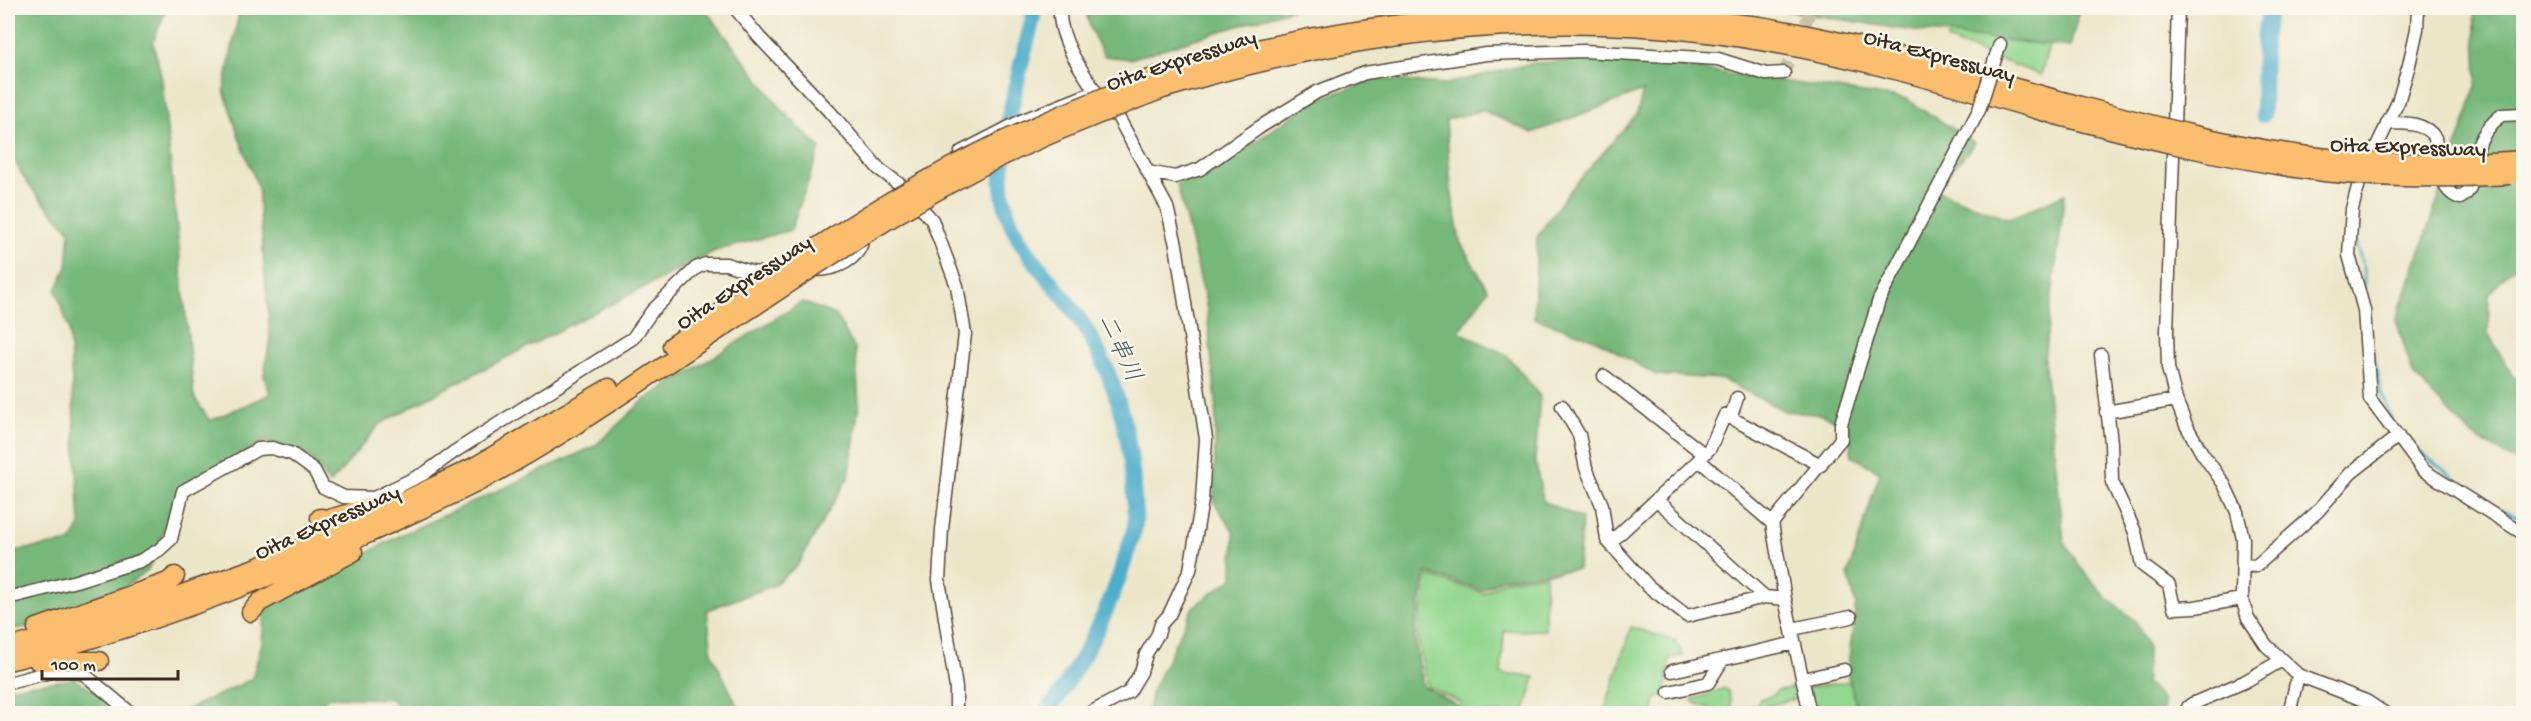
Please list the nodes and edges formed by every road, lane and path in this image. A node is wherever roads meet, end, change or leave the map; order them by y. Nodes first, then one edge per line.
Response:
1 (735, 8) edge
2 (1060, 8) edge
3 (2178, 8) edge
4 (2418, 8) edge
5 (1998, 50) dead end
6 (1784, 73) dead end
7 (1096, 91) junction
8 (2523, 114) edge
9 (2387, 123) junction
10 (2517, 167) edge
11 (1148, 172) junction
12 (902, 186) junction
13 (717, 323) junction
14 (2101, 356) dead end
15 (1604, 376) dead end
16 (1737, 398) dead end
17 (2176, 400) junction
18 (1562, 406) dead end
19 (2106, 412) junction
20 (1725, 415) junction
21 (2398, 436) junction
22 (501, 454) junction
23 (1702, 457) junction
24 (1821, 465) junction
25 (453, 494) junction
26 (1657, 500) junction
27 (320, 518) dead end
28 (1772, 523) junction
29 (2523, 534) edge
30 (1613, 548) junction
31 (2243, 565) junction
32 (175, 576) dead end
33 (1765, 597) junction
34 (8, 598) edge
35 (1785, 599) junction
36 (2242, 599) junction
37 (251, 612) dead end
38 (1851, 617) dead end
39 (1792, 629) junction
40 (8, 639) edge
41 (1795, 643) junction
42 (8, 648) edge
43 (1723, 659) junction
44 (2282, 660) junction
45 (99, 661) dead end
46 (8, 662) edge
47 (8, 666) edge
48 (1844, 670) dead end
49 (1672, 671) dead end
50 (2298, 675) junction
51 (1803, 679) junction
52 (8, 683) edge
53 (1669, 692) dead end
54 (132, 714) edge
55 (956, 714) edge
56 (1088, 714) edge
57 (1810, 714) edge
58 (2193, 714) edge
59 (2289, 714) edge
60 (2386, 714) edge

1 - 12 street
2 - 7 street
3 - 17 street
4 - 9 street
5 - 24 street, bridge
6 - 11 street
7 - 11 street
7 - 12 street
8 - 9 street
9 - 21 street
10 - 13 highway, Oita Expressway, bridge
11 - 56 street
12 - 34 street
12 - 55 street
13 - 22 highway, Oita Expressway
13 - 25 highway, Oita Expressway
14 - 19 street
15 - 23 street
16 - 20 street
17 - 19 street
17 - 31 street
18 - 30 street
19 - 36 street
20 - 23 street
20 - 24 street
21 - 29 street
21 - 31 street
22 - 27 highway
22 - 42 highway, Oita Expressway
23 - 26 street
23 - 28 street
24 - 28 street
25 - 37 highway
25 - 46 highway, Oita Expressway
26 - 30 street
26 - 33 street
28 - 35 street
30 - 33 street
31 - 36 street
32 - 40 highway
33 - 35 street
35 - 39 street
36 - 44 street
38 - 39 street
39 - 41 street
41 - 43 street
41 - 51 street
43 - 49 street
43 - 53 street
44 - 50 street
44 - 58 street
45 - 47 highway
48 - 51 street
50 - 59 street
50 - 60 street
51 - 57 street
52 - 54 street

